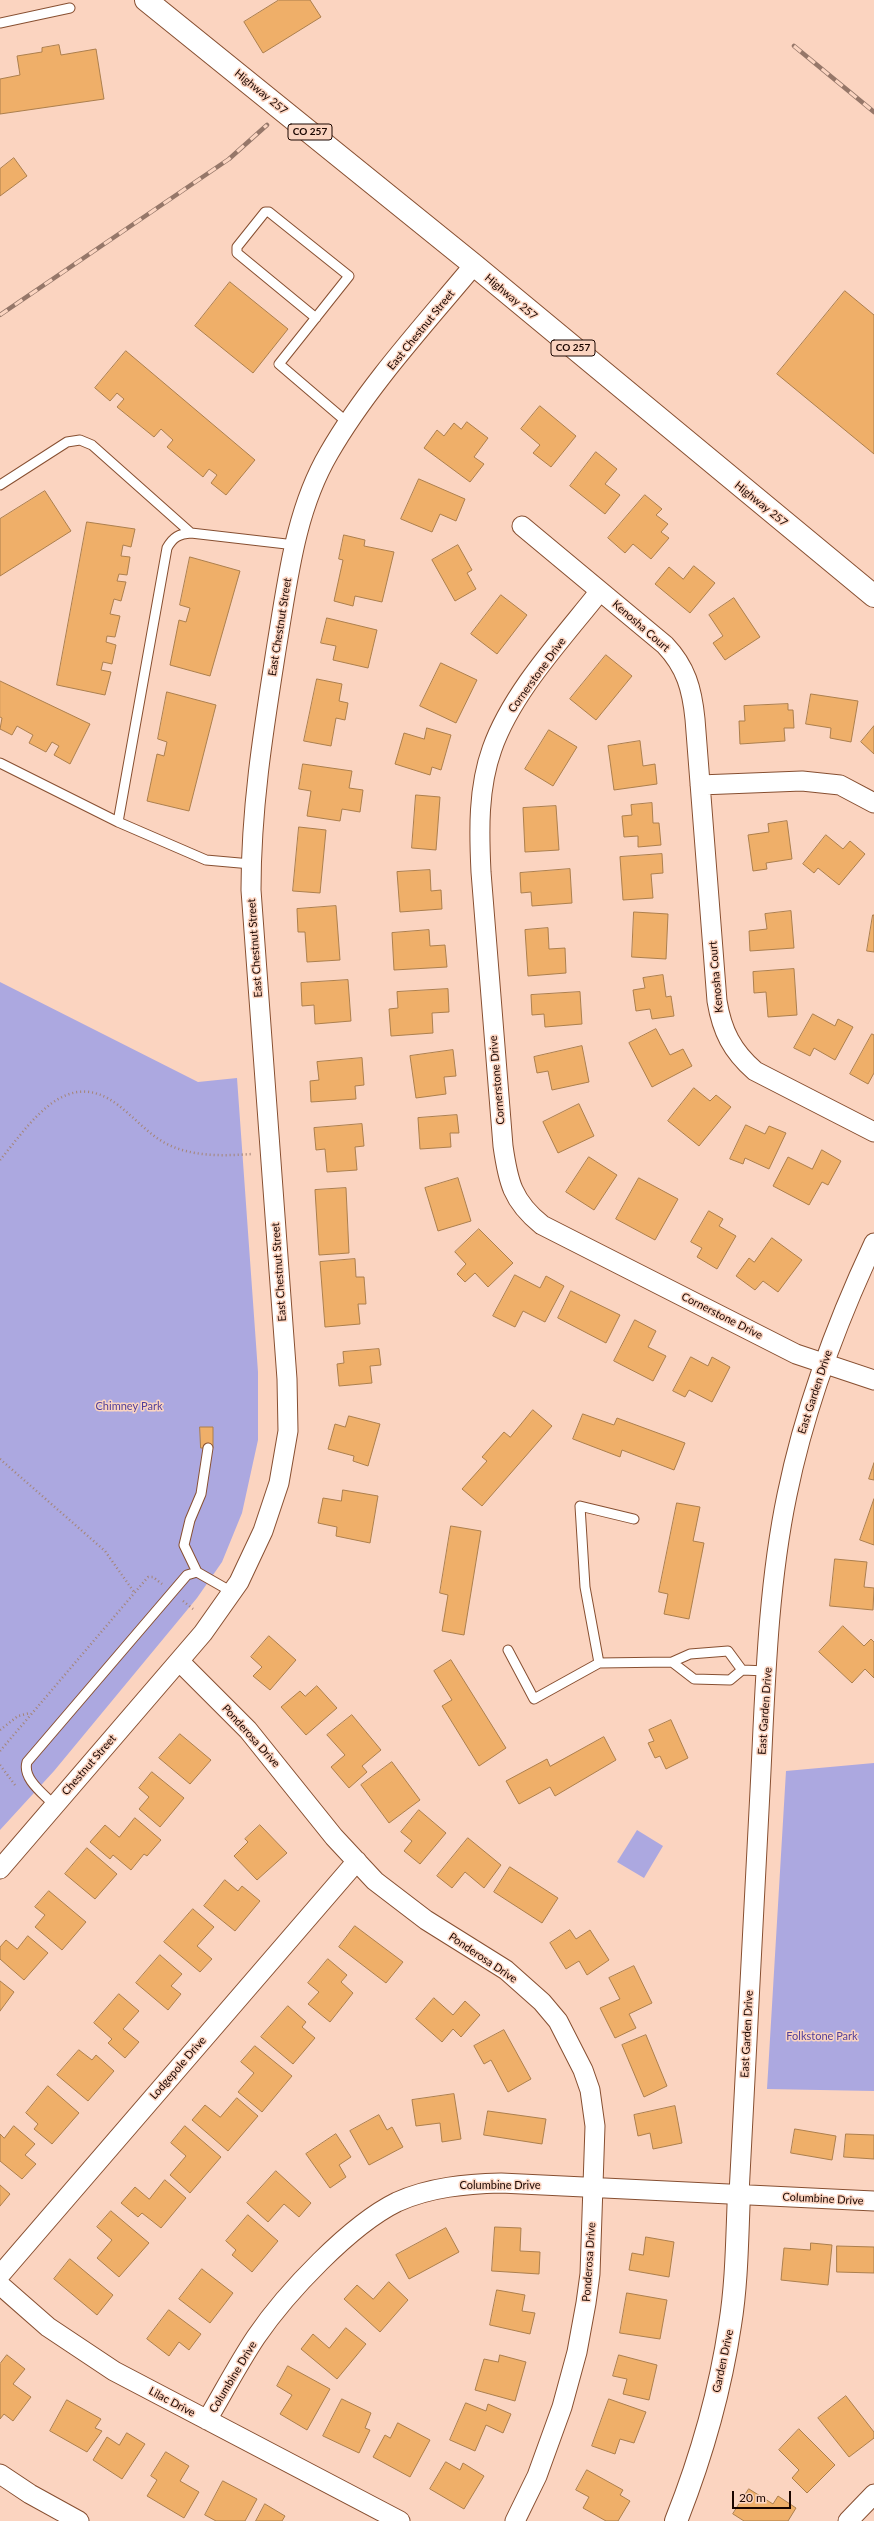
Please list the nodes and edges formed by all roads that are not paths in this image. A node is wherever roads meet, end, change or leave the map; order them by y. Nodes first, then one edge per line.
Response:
1 (146, 0) edge
2 (70, 8) dead end
3 (0, 23) edge
4 (474, 265) junction
5 (316, 318) junction
6 (348, 423) junction
7 (0, 485) edge
8 (522, 526) dead end
9 (191, 533) junction
10 (295, 545) junction
11 (600, 591) junction
12 (874, 596) edge
13 (0, 763) edge
14 (700, 785) junction
15 (874, 803) edge
16 (118, 822) junction
17 (251, 864) junction
18 (874, 1132) edge
19 (874, 1243) edge
20 (823, 1365) junction
21 (874, 1380) edge
22 (208, 1448) dead end
23 (634, 1519) dead end
24 (198, 1572) junction
25 (232, 1592) junction
26 (508, 1650) dead end
27 (179, 1662) junction
28 (672, 1662) junction
29 (599, 1663) junction
30 (742, 1670) junction
31 (767, 1671) junction
32 (54, 1805) junction
33 (356, 1861) junction
34 (0, 1869) edge
35 (594, 2187) junction
36 (739, 2194) junction
37 (874, 2201) edge
38 (0, 2276) edge
39 (0, 2285) edge
40 (207, 2420) junction
41 (0, 2474) edge
42 (874, 2494) edge
43 (79, 2521) edge
44 (400, 2521) edge
45 (515, 2521) edge
46 (676, 2521) edge
47 (848, 2521) edge

1 - 4 main road, Highway 257 / CO 257
2 - 3 lane
4 - 6 street, East Chestnut Street
4 - 12 main road, Highway 257 / CO 257
5 - 5 lane
5 - 6 lane
6 - 10 street, East Chestnut Street
7 - 9 lane
8 - 11 street, Kenosha Court
9 - 10 lane
9 - 16 lane
10 - 17 street, East Chestnut Street
11 - 14 street, Kenosha Court
11 - 20 street, Cornerstone Drive
13 - 16 lane
14 - 15 street
14 - 18 street, Kenosha Court
16 - 17 lane
17 - 25 street, East Chestnut Street
19 - 20 street, East Garden Drive
20 - 21 street, Cornerstone Drive
20 - 31 street, East Garden Drive
22 - 24 lane
23 - 29 lane
24 - 25 lane
24 - 32 lane
25 - 27 street, East Chestnut Street
26 - 29 lane
27 - 32 street, Chestnut Street
27 - 33 street, Ponderosa Drive
28 - 29 lane
28 - 30 lane
28 - 30 lane
30 - 31 lane
31 - 36 street, East Garden Drive
32 - 34 street, Chestnut Street
33 - 35 street, Ponderosa Drive
33 - 38 street, Lodgepole Drive
35 - 36 street, Columbine Drive
35 - 40 street, Columbine Drive
35 - 45 street, Ponderosa Drive
36 - 37 street, Columbine Drive
36 - 46 main road, Garden Drive
39 - 40 street, Lilac Drive
40 - 44 street, Lilac Drive
41 - 43 street
42 - 47 street

